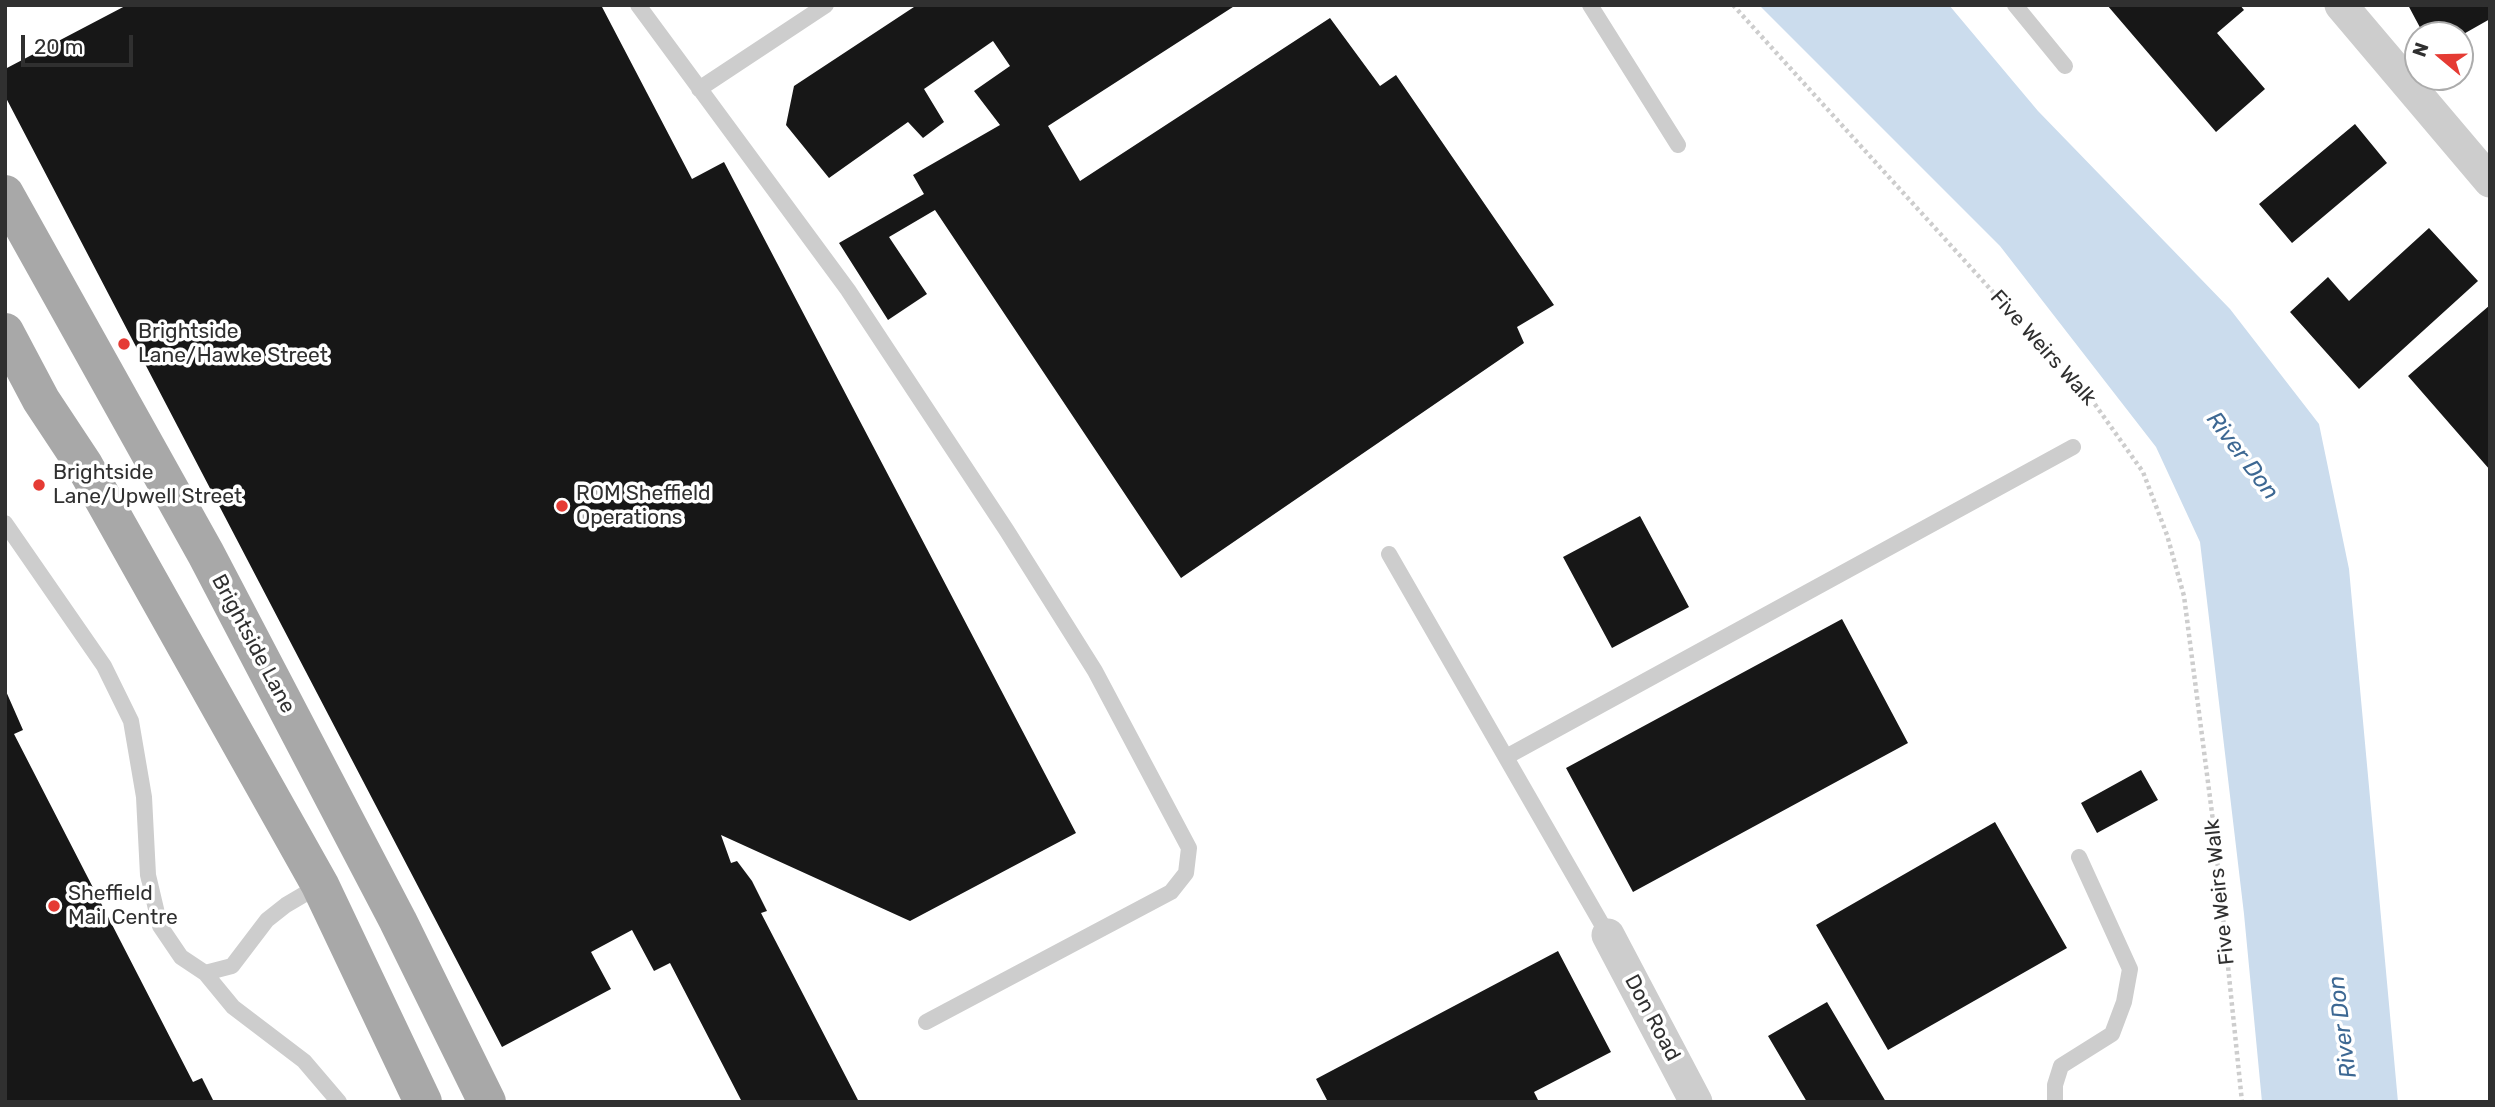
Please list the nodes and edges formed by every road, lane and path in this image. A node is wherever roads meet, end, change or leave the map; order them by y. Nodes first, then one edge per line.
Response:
1 (638, 5) edge
2 (826, 5) edge
3 (1590, 5) edge
4 (1733, 5) edge
5 (2015, 5) edge
6 (2341, 5) edge
7 (2065, 66) dead end
8 (699, 89) junction
9 (1678, 145) dead end
10 (2490, 181) edge
11 (5, 194) edge
12 (5, 332) edge
13 (2073, 447) dead end
14 (5, 523) edge
15 (1389, 554) dead end
16 (1506, 757) junction
17 (2079, 857) dead end
18 (320, 885) junction
19 (1608, 935) joint
20 (205, 973) junction
21 (926, 1022) dead end
22 (339, 1102) edge
23 (423, 1102) edge
24 (487, 1102) edge
25 (1696, 1102) edge
26 (2055, 1102) edge
27 (2242, 1102) edge

1 - 8 lane
2 - 8 lane
3 - 9 lane
4 - 27 path, Five Weirs Walk
5 - 7 lane
6 - 10 street
8 - 21 lane
11 - 24 main road, Brightside Lane
12 - 18 main road
13 - 16 lane
14 - 20 lane
15 - 16 lane
16 - 19 lane
17 - 26 lane
18 - 20 lane
18 - 23 main road
19 - 25 street, Don Road
20 - 22 lane

